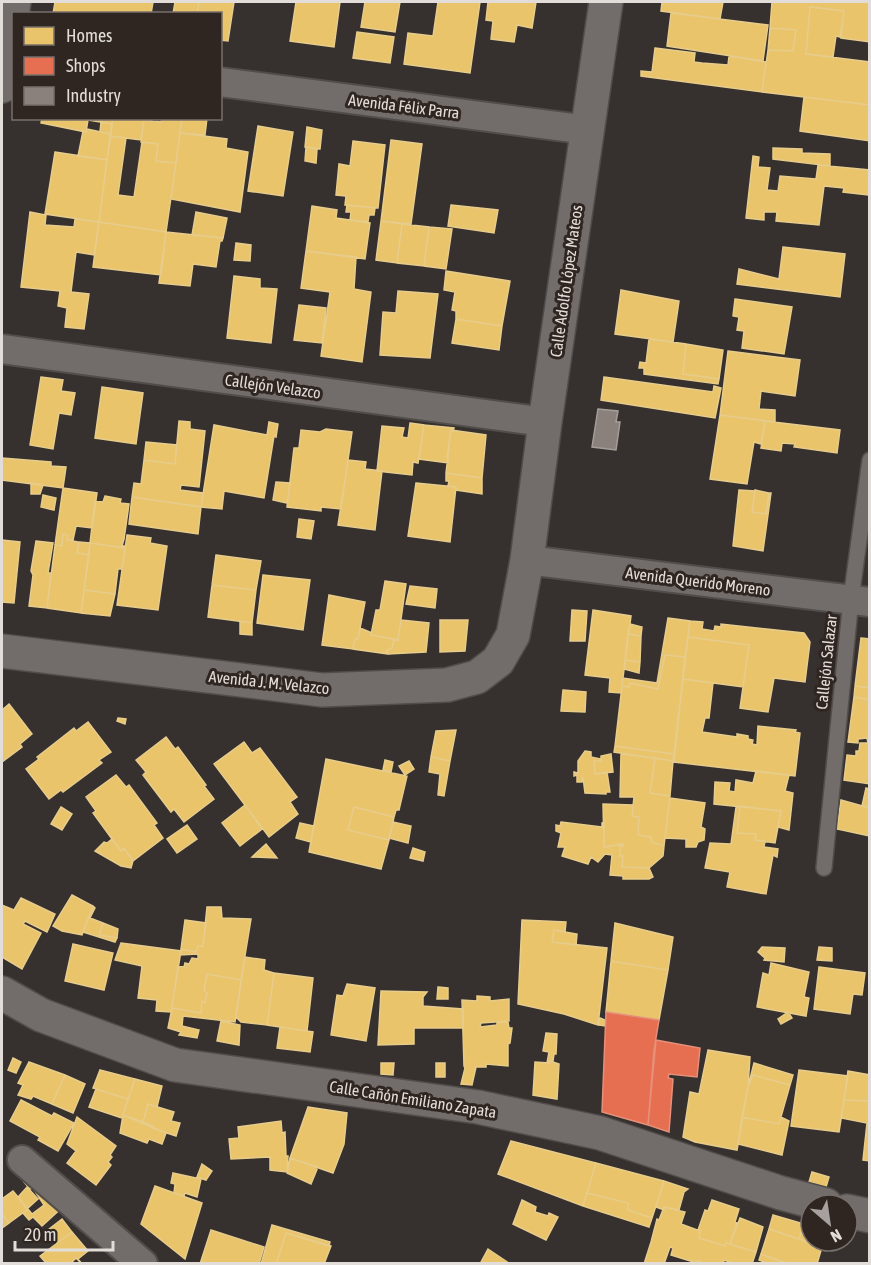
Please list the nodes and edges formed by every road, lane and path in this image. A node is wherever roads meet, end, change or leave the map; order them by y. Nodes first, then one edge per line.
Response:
1 (606, 2) edge
2 (12, 17) edge
3 (7, 54) edge
4 (222, 82) edge
5 (2, 86) edge
6 (588, 130) junction
7 (2, 349) edge
8 (545, 422) junction
9 (870, 460) edge
10 (527, 560) junction
11 (860, 600) edge
12 (2, 651) edge
13 (824, 868) dead end
14 (2, 993) edge
15 (22, 1160) dead end
16 (799, 1198) edge
17 (143, 1263) edge

1 - 6 street, Calle Adolfo López Mateos
2 - 3 street
3 - 5 street
4 - 6 street, Avenida Félix Parra
6 - 8 street, Calle Adolfo López Mateos
7 - 8 street, Callejón Velazco
8 - 10 street, Calle Adolfo López Mateos
9 - 11 lane, Callejón Salazar
10 - 11 street, Avenida Querido Moreno
10 - 12 street, Avenida J. M. Velazco
11 - 13 lane, Callejón Salazar
14 - 16 street, Calle Cañón Emiliano Zapata
15 - 17 street

